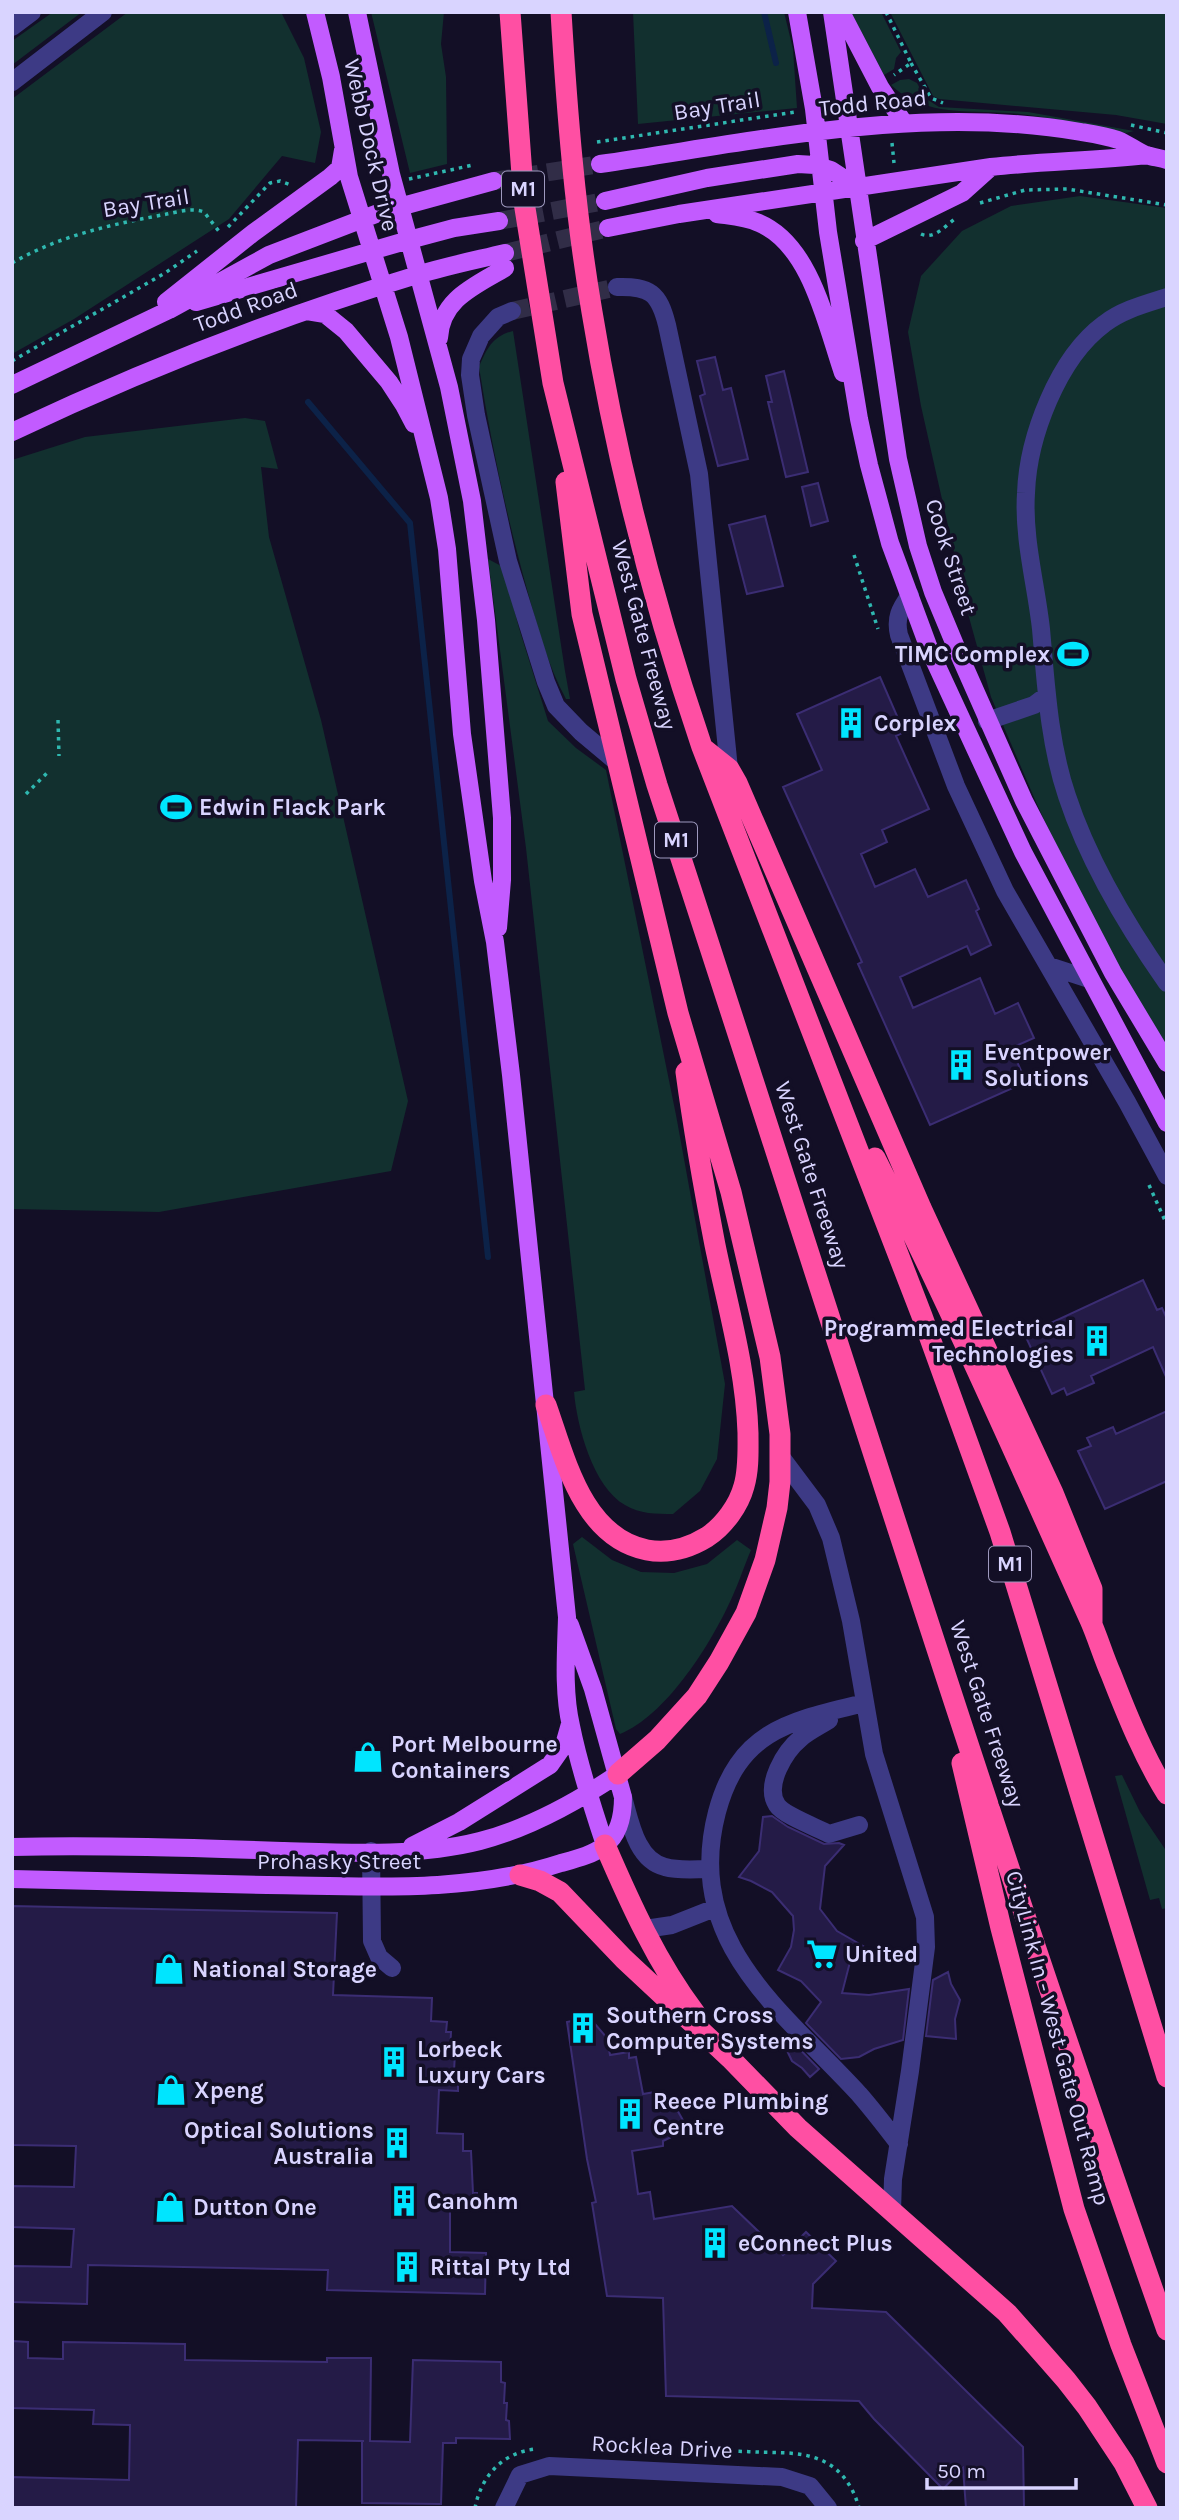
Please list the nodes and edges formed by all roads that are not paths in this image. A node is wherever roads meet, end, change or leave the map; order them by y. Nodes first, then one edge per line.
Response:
1 (32, 12) edge
2 (103, 12) edge
3 (307, 12) edge
4 (315, 12) edge
5 (356, 12) edge
6 (510, 12) edge
7 (561, 12) edge
8 (797, 12) edge
9 (832, 12) edge
10 (841, 12) edge
11 (12, 27) edge
12 (326, 55) junction
13 (12, 82) edge
14 (904, 123) junction
15 (850, 129) junction
16 (817, 133) junction
17 (343, 148) junction
18 (1147, 155) junction
19 (1167, 160) edge
20 (600, 164) tunnel mouth
21 (822, 167) junction
22 (991, 167) junction
23 (494, 181) tunnel mouth
24 (857, 187) junction
25 (824, 192) junction
26 (605, 201) tunnel mouth
27 (399, 206) junction
28 (701, 211) junction
29 (361, 218) junction
30 (499, 221) tunnel mouth
31 (608, 228) tunnel mouth
32 (409, 240) junction
33 (864, 241) junction
34 (371, 251) junction
35 (418, 274) junction
36 (383, 287) junction
37 (617, 287) tunnel mouth
38 (1167, 297) edge
39 (169, 310) junction
40 (305, 311) junction
41 (512, 311) tunnel mouth
42 (138, 324) junction
43 (439, 348) junction
44 (551, 374) junction
45 (12, 385) edge
46 (859, 419) junction
47 (12, 432) edge
48 (431, 463) junction
49 (910, 595) junction
50 (1046, 696) junction
51 (987, 721) junction
52 (702, 747) junction
53 (619, 764) junction
54 (729, 769) junction
55 (495, 942) junction
56 (1049, 966) junction
57 (1089, 979) junction
58 (1167, 983) edge
59 (678, 1013) junction
60 (825, 1060) junction
61 (1167, 1063) edge
62 (1167, 1123) edge
63 (1167, 1176) edge
64 (546, 1405) junction
65 (781, 1457) junction
66 (567, 1617) junction
67 (927, 1618) junction
68 (1091, 1623) junction
69 (864, 1703) junction
70 (829, 1720) dead end
71 (570, 1724) junction
72 (618, 1774) junction
73 (588, 1794) junction
74 (1167, 1794) edge
75 (623, 1797) junction
76 (859, 1825) dead end
77 (605, 1845) junction
78 (12, 1847) edge
79 (402, 1851) junction
80 (371, 1852) junction
81 (710, 1869) junction
82 (520, 1875) junction
83 (12, 1879) edge
84 (369, 1886) junction
85 (715, 1908) junction
86 (645, 1929) junction
87 (393, 1968) dead end
88 (730, 2058) junction
89 (1167, 2077) edge
90 (899, 2144) junction
91 (892, 2211) junction
92 (1167, 2329) edge
93 (1167, 2463) edge
94 (505, 2508) edge
95 (828, 2508) edge
96 (1147, 2508) edge

1 - 11 street
2 - 13 street
3 - 12 street
4 - 12 main road, Webb Dock Drive
5 - 27 main road, Webb Dock Drive
6 - 44 highway, West Gate Freeway / M1
7 - 52 highway, West Gate Freeway / M1
8 - 16 main road
9 - 15 main road
10 - 14 main road
12 - 17 main road, Webb Dock Drive
14 - 15 main road, Todd Road
14 - 18 main road, Todd Road
15 - 16 main road, Todd Road
15 - 24 main road
16 - 20 main road, Todd Road
16 - 21 main road
17 - 29 main road, Webb Dock Drive
17 - 42 main road
18 - 19 main road, Todd Road
18 - 22 main road, Todd Road
21 - 24 main road
21 - 25 main road
21 - 26 main road
22 - 24 main road, Todd Road
22 - 33 main road
23 - 27 main road, Todd Road
24 - 25 main road, Todd Road
24 - 33 main road, Cook Street
25 - 28 main road, Todd Road
25 - 46 main road
27 - 29 main road, Todd Road
27 - 32 main road, Webb Dock Drive
28 - 31 main road, Todd Road
28 - 46 main road
29 - 34 main road, Webb Dock Drive
29 - 39 main road, Todd Road
30 - 32 main road, Todd Road
32 - 34 main road, Todd Road
32 - 35 main road, Webb Dock Drive
33 - 51 main road, Cook Street
34 - 36 main road, Webb Dock Drive
34 - 39 main road, Todd Road
35 - 36 main road, Todd Road
35 - 43 main road, Webb Dock Drive
35 - 43 main road, Todd Road
36 - 40 main road, Todd Road
36 - 48 main road, Webb Dock Drive
37 - 54 street
38 - 50 street
39 - 42 main road, Todd Road
40 - 47 main road, Todd Road
40 - 48 main road
41 - 53 street
42 - 45 main road, Todd Road
43 - 55 main road, Webb Dock Drive
44 - 53 highway
44 - 67 highway, West Gate Freeway / M1
46 - 49 main road
48 - 55 main road
49 - 56 street
49 - 57 main road
50 - 51 street
50 - 58 street
51 - 61 main road, Cook Street
52 - 54 highway
52 - 60 highway, West Gate Freeway / M1
53 - 59 highway
54 - 68 highway
55 - 64 main road
56 - 57 street
56 - 63 street
57 - 62 main road
59 - 64 highway
59 - 65 highway
60 - 68 highway
60 - 89 highway, West Gate Freeway / M1
64 - 66 main road
65 - 69 street
65 - 72 highway
66 - 71 main road
66 - 72 main road
67 - 92 highway, West Gate Freeway / M1
67 - 93 highway, CityLink In - West Gate Out Ramp / M1
68 - 74 highway
69 - 81 street
69 - 90 street
70 - 76 street
71 - 73 main road
71 - 79 main road
72 - 73 main road, Prohasky Street
72 - 75 main road
73 - 77 main road
73 - 79 main road, Prohasky Street
75 - 77 main road
75 - 81 street
77 - 82 main road, Prohasky Street
77 - 86 highway
78 - 80 main road, Prohasky Street
79 - 80 main road, Prohasky Street
80 - 84 street
81 - 85 street
82 - 84 main road, Prohasky Street
82 - 88 highway
83 - 84 main road, Prohasky Street
84 - 87 street
85 - 86 street
85 - 90 street
86 - 88 highway
88 - 91 highway
90 - 91 street
91 - 96 highway
94 - 95 street, Rocklea Drive

